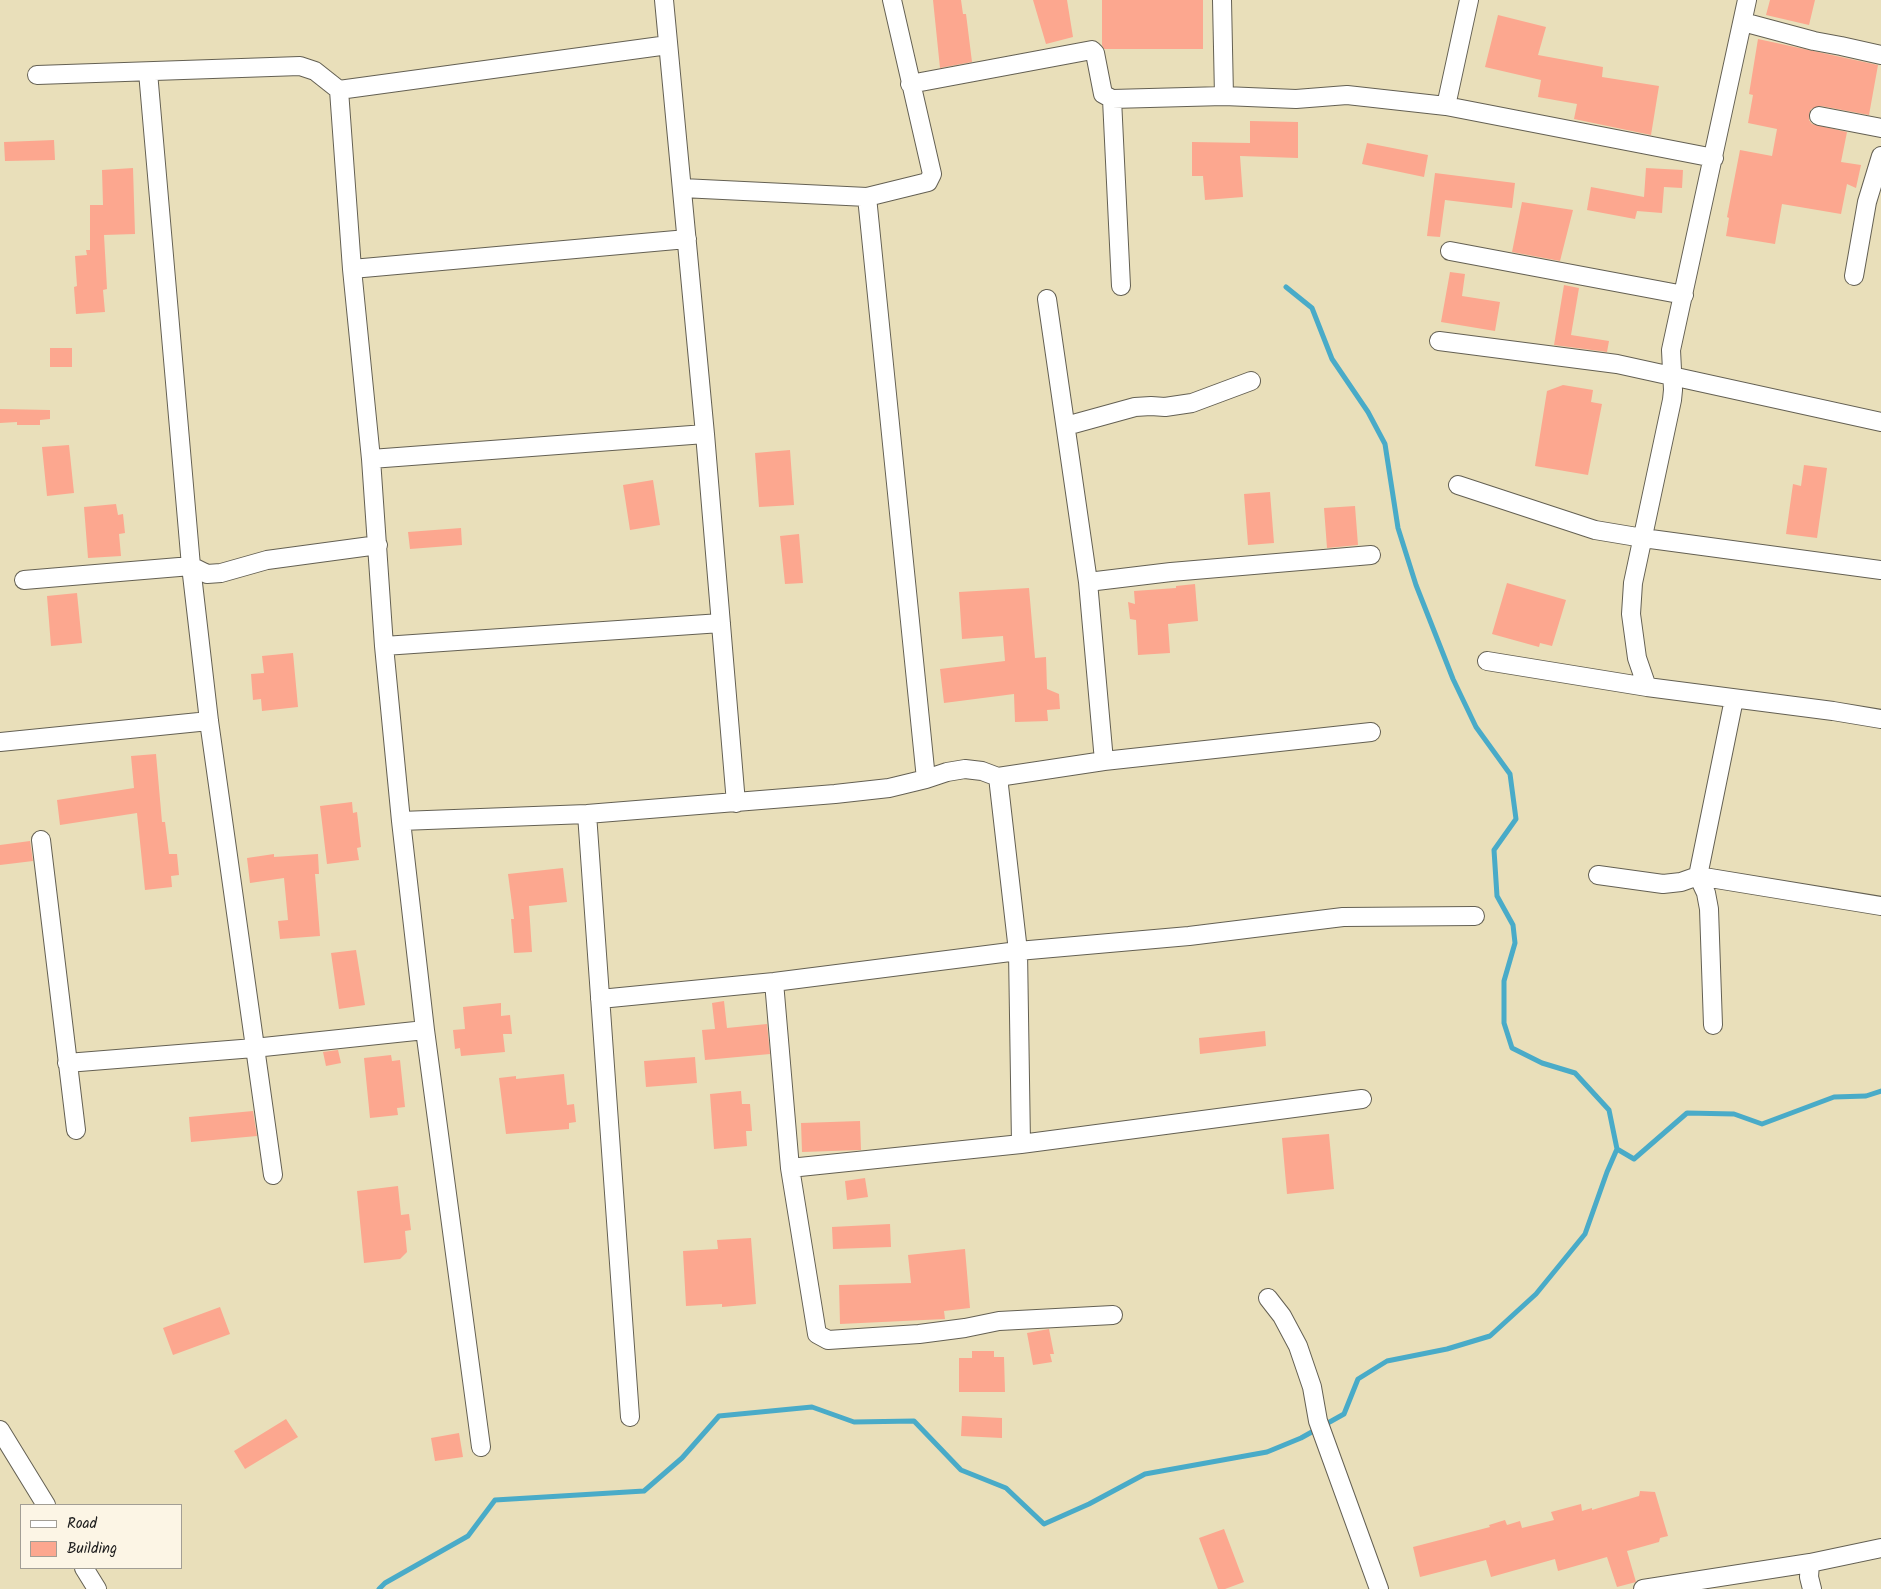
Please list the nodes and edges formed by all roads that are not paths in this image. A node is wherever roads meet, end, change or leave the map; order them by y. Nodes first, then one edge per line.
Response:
1 (664, 0) edge
2 (892, 0) edge
3 (1222, 0) edge
4 (1469, 0) edge
5 (1747, 0) edge
6 (1743, 22) junction
7 (668, 45) junction
8 (1881, 55) edge
9 (148, 72) junction
10 (37, 75) dead end
11 (910, 84) junction
12 (340, 90) junction
13 (1224, 96) junction
14 (1112, 99) junction
15 (1446, 106) junction
16 (1819, 116) dead end
17 (1881, 128) edge
18 (1881, 156) edge
19 (1714, 158) junction
20 (682, 188) junction
21 (868, 197) junction
22 (687, 239) junction
23 (1450, 251) dead end
24 (352, 269) junction
25 (1854, 276) dead end
26 (1121, 286) dead end
27 (1684, 295) junction
28 (1047, 299) dead end
29 (1439, 342) dead end
30 (1673, 376) junction
31 (1251, 381) dead end
32 (1881, 422) edge
33 (1066, 426) junction
34 (705, 434) junction
35 (371, 459) junction
36 (1458, 485) dead end
37 (1643, 538) junction
38 (378, 545) junction
39 (1371, 555) dead end
40 (191, 566) junction
41 (1881, 570) edge
42 (24, 580) dead end
43 (1088, 582) junction
44 (721, 624) junction
45 (384, 646) junction
46 (1487, 661) dead end
47 (1647, 687) junction
48 (1734, 699) junction
49 (1881, 719) edge
50 (209, 721) junction
51 (1371, 732) dead end
52 (0, 742) edge
53 (1104, 761) junction
54 (998, 777) junction
55 (926, 780) junction
56 (736, 803) junction
57 (587, 814) junction
58 (401, 821) junction
59 (42, 840) dead end
60 (1598, 875) dead end
61 (1698, 876) junction
62 (1881, 906) edge
63 (1475, 916) dead end
64 (1018, 951) junction
65 (774, 982) junction
66 (600, 999) junction
67 (1713, 1025) dead end
68 (425, 1030) junction
69 (254, 1048) junction
70 (67, 1063) junction
71 (1362, 1099) dead end
72 (76, 1130) dead end
73 (1021, 1144) junction
74 (790, 1168) junction
75 (273, 1175) dead end
76 (1268, 1298) dead end
77 (1113, 1315) dead end
78 (630, 1417) dead end
79 (0, 1430) edge
80 (482, 1447) dead end
81 (45, 1504) edge
82 (1881, 1548) edge
83 (1810, 1563) junction
84 (85, 1569) edge
85 (97, 1589) edge
86 (1379, 1589) edge
87 (1643, 1589) edge
88 (1812, 1589) edge

1 - 7 street
2 - 11 street
3 - 13 street
4 - 15 street
5 - 6 street
6 - 8 street
6 - 19 street
7 - 12 street
7 - 20 street
9 - 10 street
9 - 12 street
9 - 40 street
11 - 14 street
11 - 21 street
12 - 24 street
13 - 14 street
13 - 15 street
14 - 26 street
15 - 19 street
16 - 17 street
18 - 25 street
19 - 27 street
20 - 21 street
20 - 22 street
21 - 55 street
22 - 24 street
22 - 34 street
23 - 27 street
24 - 35 street
27 - 30 street
28 - 33 street
29 - 30 street
30 - 32 street
30 - 37 street
31 - 33 street
33 - 43 street
34 - 35 street
34 - 44 street
35 - 38 street
36 - 37 street
37 - 41 street
37 - 47 street
38 - 40 street
38 - 45 street
39 - 43 street
40 - 42 street
40 - 50 street
43 - 53 street
44 - 45 street
44 - 56 street
45 - 58 street
46 - 47 street
47 - 48 street
48 - 49 street
48 - 61 street
50 - 52 street
50 - 69 street
51 - 53 street
53 - 54 street
54 - 55 street
54 - 64 street
55 - 56 street
56 - 57 street
57 - 58 street
57 - 66 street
58 - 68 street
59 - 70 street
60 - 61 street
61 - 62 street
61 - 67 street
63 - 64 street
64 - 65 street
64 - 73 street
65 - 66 street
65 - 74 street
66 - 78 street
68 - 69 street
68 - 80 street
69 - 70 street
69 - 75 street
70 - 72 street
71 - 73 street
73 - 74 street
74 - 77 street
76 - 86 street
79 - 81 street
82 - 83 street
83 - 87 street
83 - 88 street
84 - 85 street

